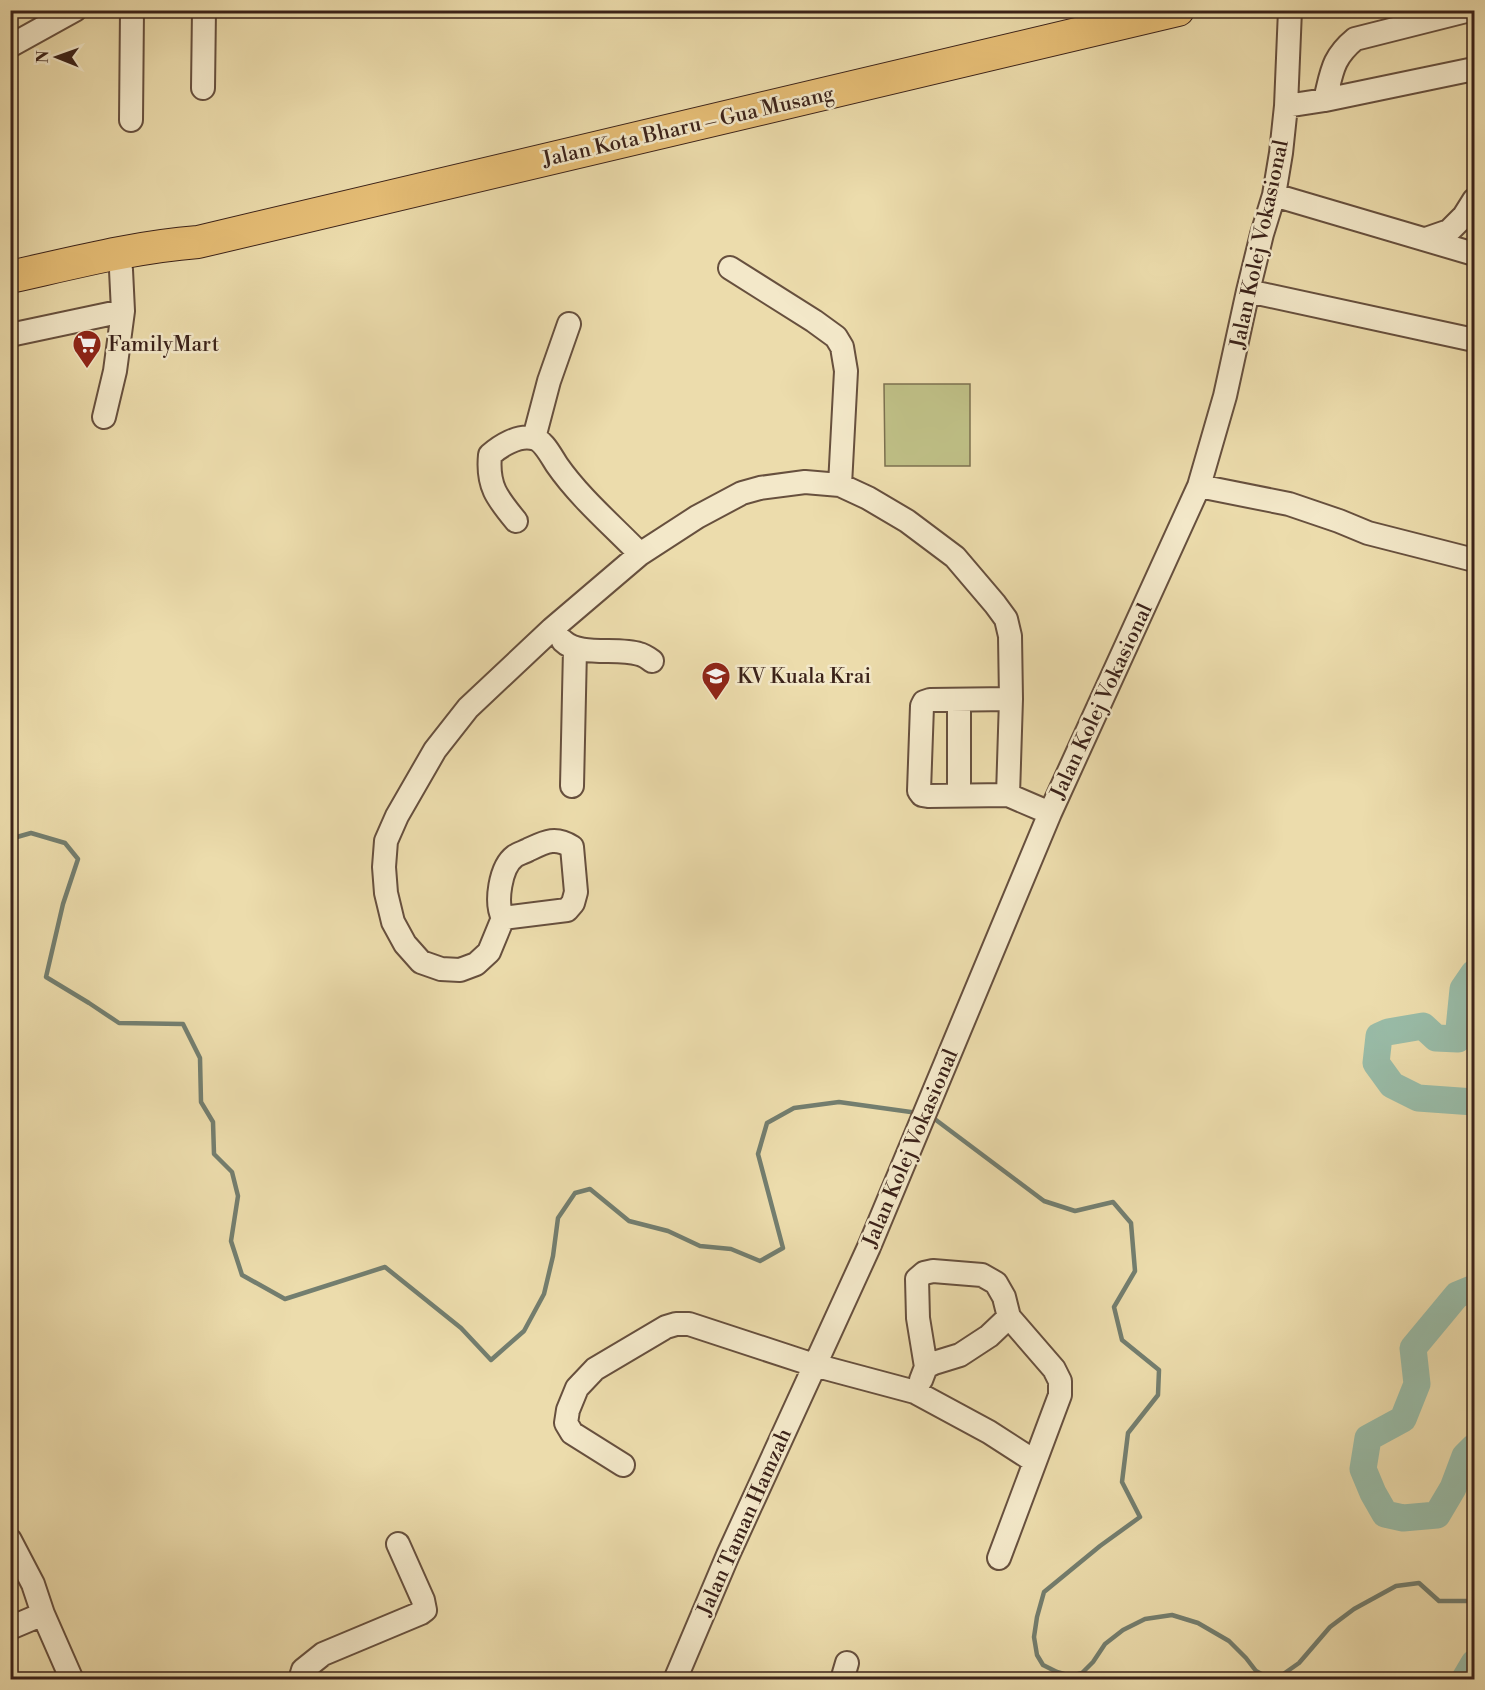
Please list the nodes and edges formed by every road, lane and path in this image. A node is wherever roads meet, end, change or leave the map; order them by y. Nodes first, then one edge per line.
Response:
1 (75, 10) edge
2 (132, 10) edge
3 (204, 10) edge
4 (1178, 10) edge
5 (1290, 10) edge
6 (1470, 10) edge
7 (10, 46) edge
8 (1474, 69) edge
9 (203, 88) dead end
10 (1325, 100) junction
11 (1286, 106) junction
12 (131, 120) dead end
13 (1274, 195) junction
14 (1474, 200) edge
15 (1426, 240) junction
16 (198, 242) junction
17 (1474, 254) edge
18 (730, 268) dead end
19 (121, 270) junction
20 (10, 277) edge
21 (1248, 291) junction
22 (10, 299) edge
23 (123, 311) junction
24 (569, 324) dead end
25 (10, 336) edge
26 (1474, 340) edge
27 (104, 417) dead end
28 (534, 438) junction
29 (840, 485) junction
30 (1199, 486) junction
31 (516, 521) dead end
32 (640, 554) junction
33 (1474, 560) edge
34 (552, 629) junction
35 (575, 649) junction
36 (652, 661) dead end
37 (1011, 699) junction
38 (959, 700) junction
39 (572, 786) dead end
40 (959, 795) junction
41 (1008, 795) junction
42 (1050, 813) junction
43 (503, 918) dead end
44 (1009, 1317) junction
45 (814, 1365) junction
46 (926, 1367) junction
47 (915, 1392) junction
48 (1035, 1461) junction
49 (623, 1465) dead end
50 (10, 1540) edge
51 (398, 1544) dead end
52 (999, 1558) dead end
53 (43, 1614) junction
54 (10, 1628) edge
55 (72, 1680) edge
56 (300, 1680) edge
57 (675, 1680) edge

1 - 7 street
2 - 12 street
3 - 9 street
4 - 16 highway, Jalan Kota Bharu – Gua Musang
5 - 11 street, Jalan Kolej Vokasional
6 - 10 street
8 - 10 street
10 - 11 street
11 - 13 street, Jalan Kolej Vokasional
13 - 15 street
13 - 21 street, Jalan Kolej Vokasional
14 - 15 street
15 - 17 street
16 - 19 highway, Jalan Kota Bharu – Gua Musang
16 - 20 highway, Jalan Kota Bharu – Gua Musang
18 - 29 street
19 - 22 highway, Jalan Kota Bharu – Gua Musang
19 - 23 street
21 - 26 street
21 - 30 street, Jalan Kolej Vokasional
23 - 25 street
23 - 27 street
24 - 28 street
28 - 31 street
28 - 32 street
29 - 32 street
29 - 37 street
30 - 33 street
30 - 42 street, Jalan Kolej Vokasional
32 - 34 street
34 - 35 street
34 - 43 street
35 - 36 street
35 - 39 street
37 - 38 street
37 - 41 street
38 - 40 street
38 - 40 street
40 - 41 street
41 - 42 street
42 - 45 street, Jalan Kolej Vokasional
44 - 46 street
44 - 46 street
44 - 48 street
45 - 47 street
45 - 49 street
45 - 57 street, Jalan Taman Hamzah
46 - 47 street
47 - 48 street
48 - 52 street
50 - 53 street
51 - 56 street
53 - 54 street
53 - 55 street

